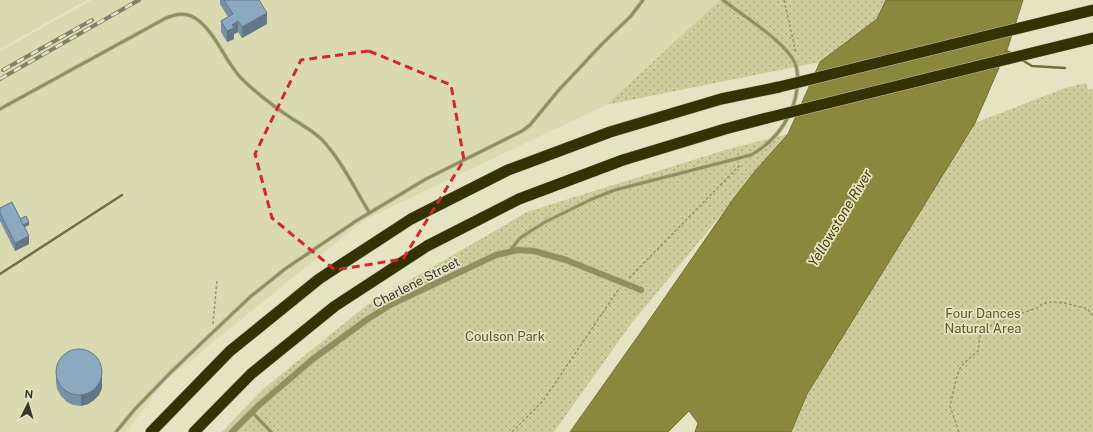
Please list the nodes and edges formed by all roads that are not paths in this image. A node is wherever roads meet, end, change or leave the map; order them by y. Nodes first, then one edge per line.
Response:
1 (643, 0) edge
2 (723, 0) edge
3 (1093, 10) edge
4 (1093, 38) edge
5 (0, 109) edge
6 (369, 212) junction
7 (508, 252) junction
8 (641, 290) dead end
9 (252, 412) junction
10 (116, 432) edge
11 (151, 432) edge
12 (194, 432) edge
13 (232, 432) edge
14 (271, 432) edge

1 - 6 lane
2 - 7 lane
3 - 11 highway, bridge
4 - 12 highway, bridge
5 - 6 lane
6 - 10 lane
7 - 8 street, Charlene Street
7 - 9 street, Charlene Street
9 - 13 street, Charlene Street
9 - 14 lane

